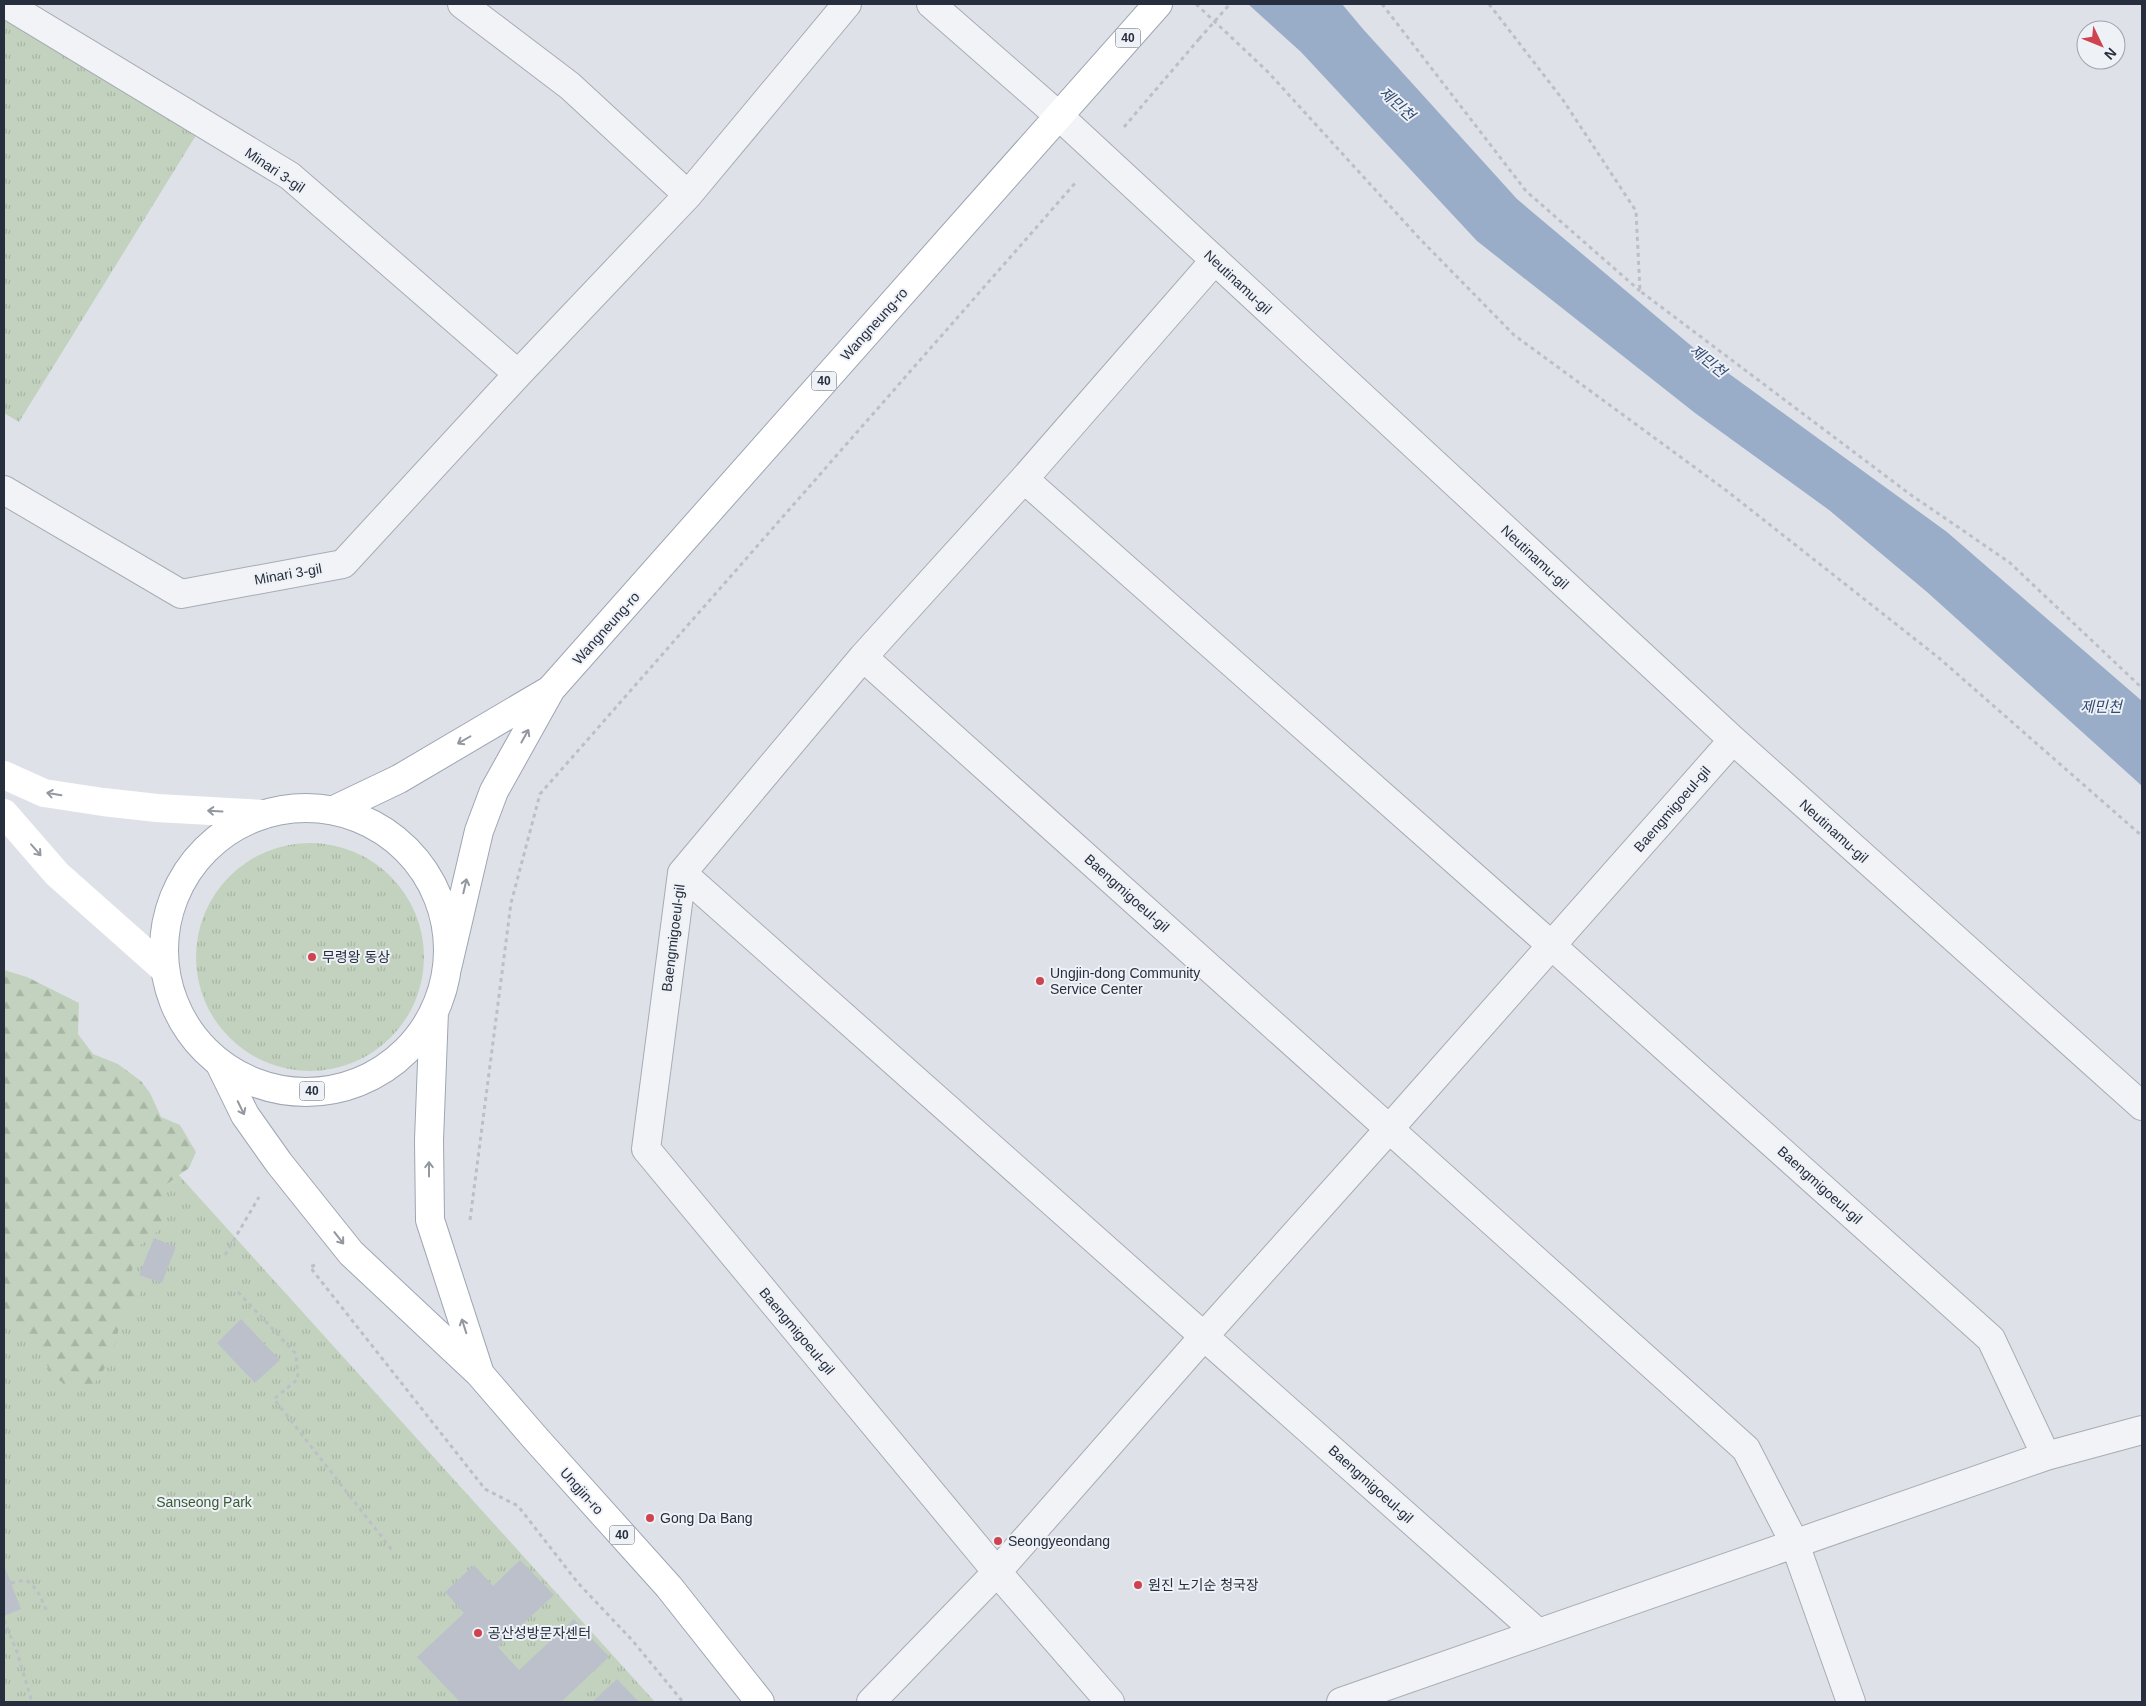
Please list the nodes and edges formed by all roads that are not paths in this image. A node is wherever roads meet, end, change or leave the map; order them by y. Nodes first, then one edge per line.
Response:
1 (6, 4) edge
2 (462, 4) edge
3 (847, 4) edge
4 (932, 4) edge
5 (1158, 4) edge
6 (1059, 116) junction
7 (688, 195) junction
8 (1215, 260) junction
9 (518, 374) junction
10 (1024, 479) junction
11 (4, 490) edge
12 (863, 657) junction
13 (551, 689) junction
14 (1733, 740) junction
15 (4, 775) edge
16 (334, 810) junction
17 (4, 813) edge
18 (264, 814) junction
19 (682, 873) junction
20 (1551, 945) junction
21 (447, 968) junction
22 (164, 969) junction
23 (434, 1011) junction
24 (220, 1064) junction
25 (2142, 1106) edge
26 (1390, 1128) junction
27 (1205, 1335) junction
28 (479, 1373) junction
29 (2142, 1430) edge
30 (2046, 1456) junction
31 (1795, 1544) junction
32 (997, 1572) junction
33 (1538, 1633) junction
34 (760, 1702) edge
35 (871, 1702) edge
36 (1110, 1702) edge
37 (1341, 1702) edge
38 (1851, 1702) edge

1 - 9 street, Minari 3-gil
2 - 7 street
3 - 7 street, Minari 3-gil
4 - 6 street, Neutinamu-gil
5 - 6 main road, Wangneung-ro / 40
6 - 8 street, Neutinamu-gil
6 - 13 main road, Wangneung-ro / 40
7 - 9 street, Minari 3-gil
8 - 10 street
8 - 14 street, Neutinamu-gil
9 - 11 street, Minari 3-gil
10 - 12 street
10 - 20 street, Baengmigoeul-gil
12 - 19 street
12 - 26 street, Baengmigoeul-gil
13 -> 16 main road, 40
21 -> 13 main road, 40
14 - 20 street, Baengmigoeul-gil
14 - 25 street, Neutinamu-gil
18 -> 15 main road
16 - 18 main road, 40
16 - 21 main road, 40
17 -> 22 main road
18 - 22 main road, 40
19 - 27 street, Baengmigoeul-gil
19 - 32 street, Baengmigoeul-gil
20 - 26 street, Baengmigoeul-gil
20 - 30 street, Baengmigoeul-gil
21 - 23 main road, 40
22 - 24 main road, 40
23 - 24 main road, 40
28 -> 23 main road, 40
24 -> 28 main road, 40
26 - 27 street, Baengmigoeul-gil
26 - 31 street, Baengmigoeul-gil
27 - 32 street, Baengmigoeul-gil
27 - 33 street, Baengmigoeul-gil
28 - 34 main road, Ungjin-ro / 40
29 - 30 street
30 - 31 street
31 - 33 street
31 - 38 street, Baengmigoeul-gil
32 - 35 street, Baengmigoeul-gil
32 - 36 street, Baengmigoeul-gil
33 - 37 street

